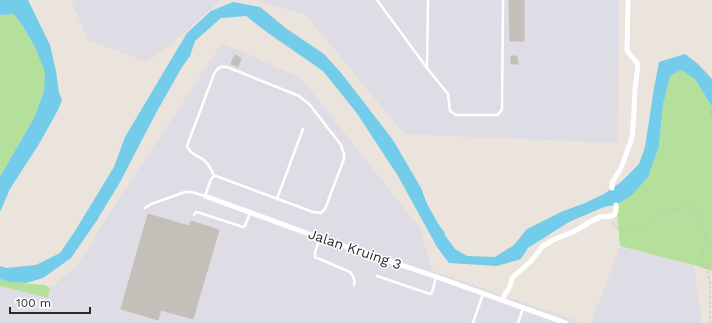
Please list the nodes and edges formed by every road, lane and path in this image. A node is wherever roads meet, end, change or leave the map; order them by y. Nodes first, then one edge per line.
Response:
1 (377, 0) edge
2 (428, 0) edge
3 (503, 0) edge
4 (628, 0) edge
5 (427, 68) junction
6 (302, 129) dead end
7 (214, 176) junction
8 (612, 188) dead end
9 (205, 196) junction
10 (277, 199) junction
11 (616, 205) dead end
12 (145, 208) dead end
13 (250, 212) junction
14 (194, 215) dead end
15 (612, 216) junction
16 (320, 238) junction
17 (377, 276) dead end
18 (437, 277) junction
19 (354, 285) dead end
20 (483, 293) junction
21 (502, 300) junction
22 (523, 308) junction
23 (473, 323) edge
24 (518, 323) edge
25 (566, 323) edge
26 (710, 323) edge

1 - 5 lane
2 - 5 lane
3 - 5 lane
4 - 8 street
6 - 10 lane
7 - 9 lane
7 - 10 lane
7 - 10 lane
9 - 12 lane, Jalan Kruing 3
9 - 13 street, Jalan Kruing 3
11 - 15 street
13 - 14 lane
13 - 16 street, Jalan Kruing 3
15 - 21 street
15 - 26 path
16 - 18 street, Jalan Kruing 3
16 - 19 lane
17 - 18 lane
18 - 20 street, Jalan Kruing 3
20 - 21 street, Jalan Kruing 3
20 - 23 lane
21 - 22 street, Jalan Kruing 3
22 - 24 lane
22 - 25 street, Jalan Kruing 3

